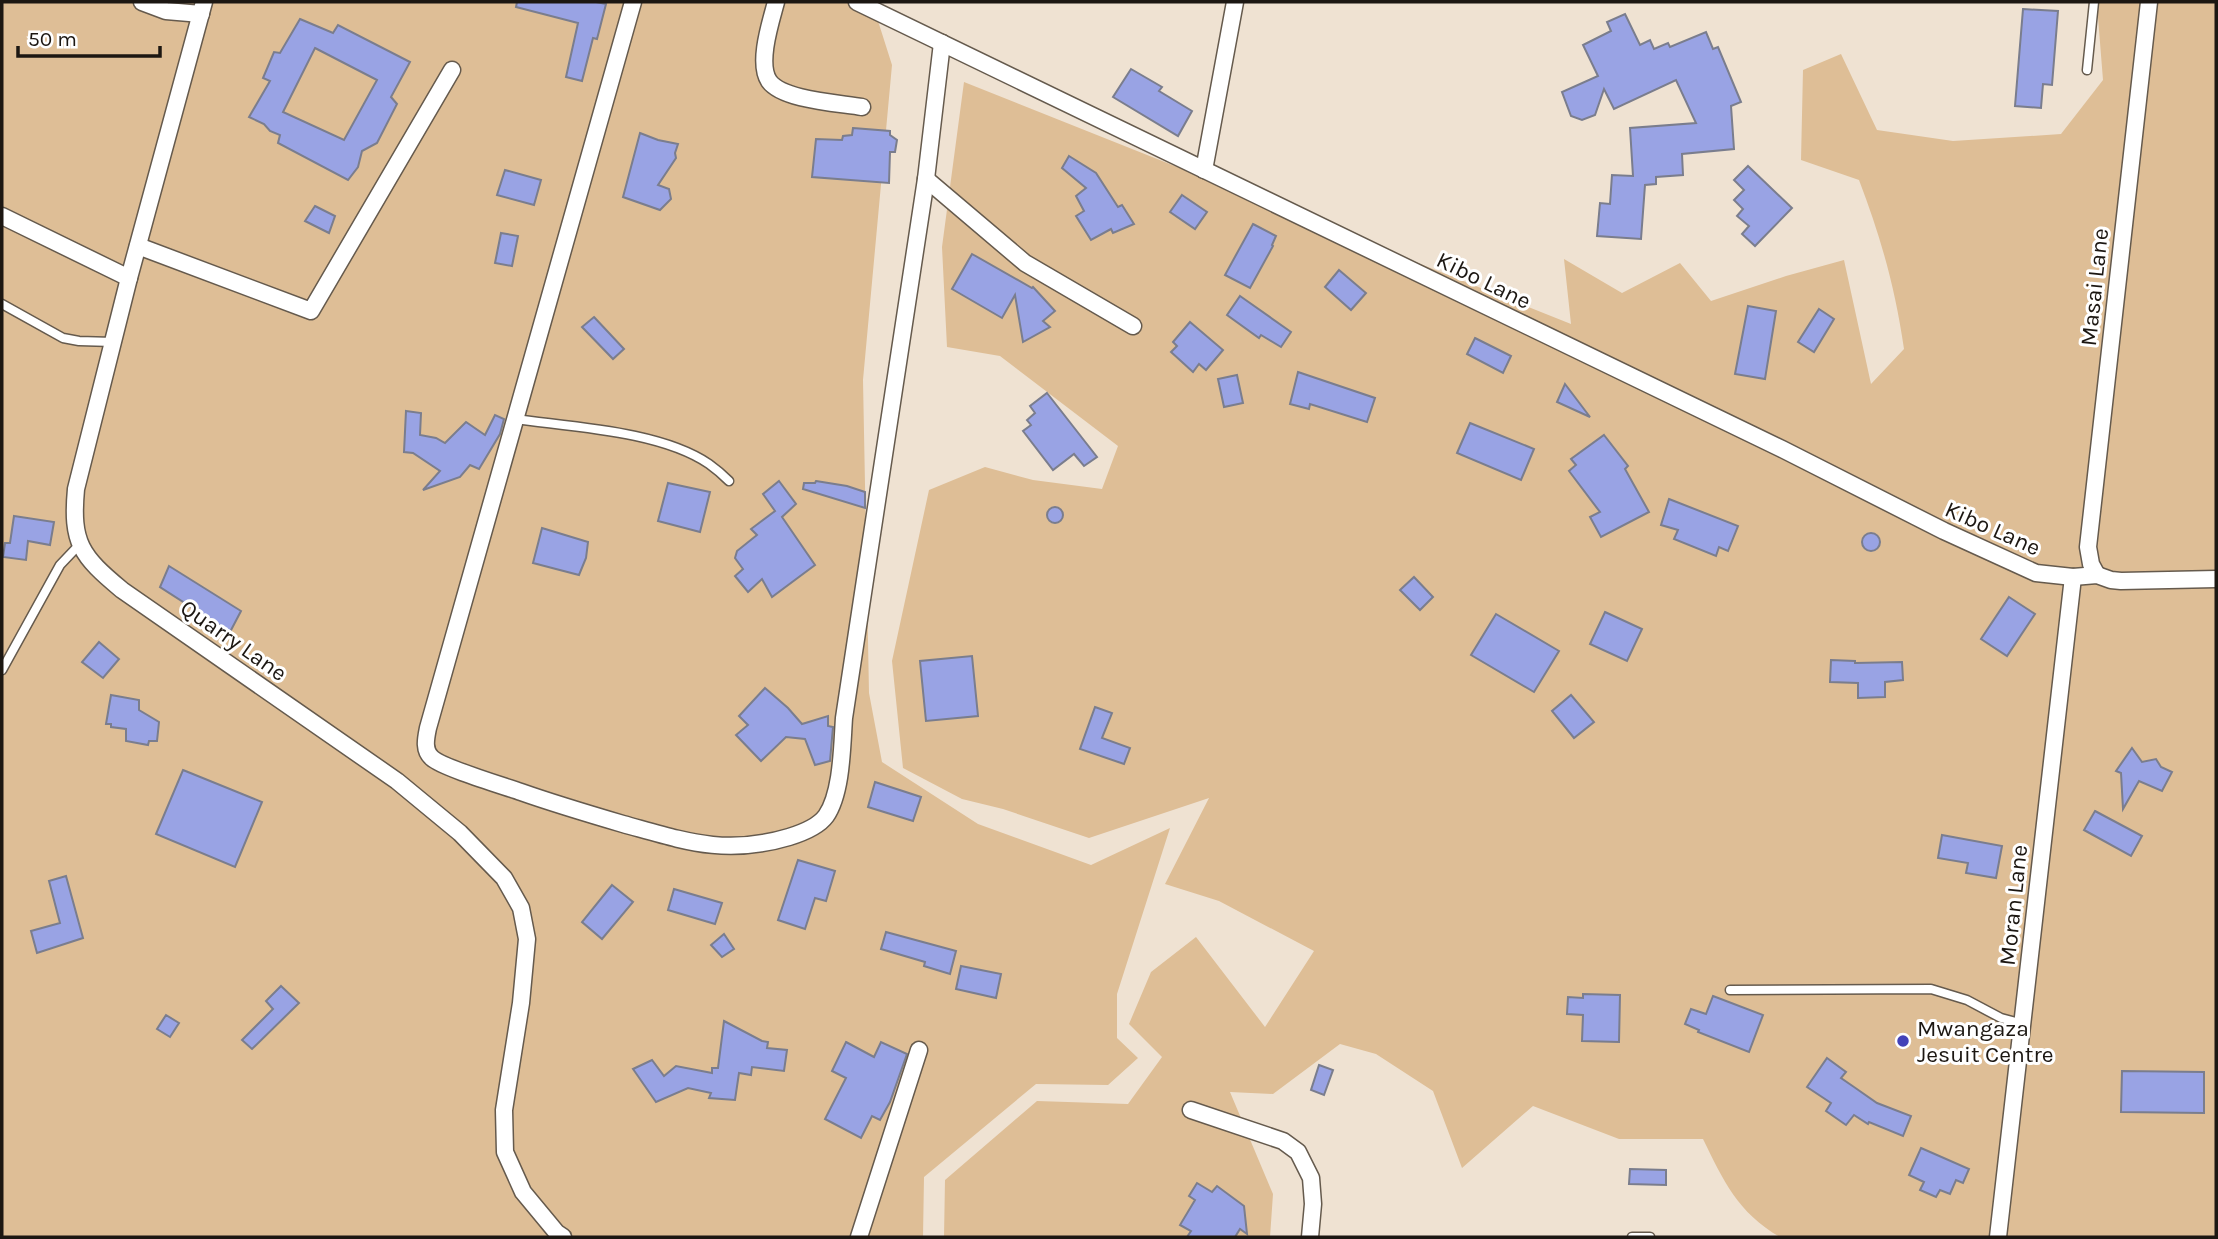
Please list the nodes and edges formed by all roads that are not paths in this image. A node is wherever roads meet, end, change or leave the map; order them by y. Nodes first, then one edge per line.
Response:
1 (142, 2) edge
2 (633, 2) edge
3 (776, 2) edge
4 (857, 2) edge
5 (1235, 2) edge
6 (2094, 2) edge
7 (2148, 2) edge
8 (203, 8) edge
9 (942, 43) junction
10 (452, 71) dead end
11 (2087, 71) dead end
12 (862, 107) dead end
13 (1204, 170) junction
14 (926, 179) junction
15 (2, 216) edge
16 (138, 246) junction
17 (129, 278) junction
18 (2, 304) edge
19 (1133, 326) dead end
20 (113, 342) junction
21 (515, 419) junction
22 (729, 481) dead end
23 (80, 544) junction
24 (2097, 575) junction
25 (2073, 577) junction
26 (2216, 579) edge
27 (2, 670) edge
28 (1730, 990) dead end
29 (2023, 1024) junction
30 (919, 1050) dead end
31 (1191, 1110) dead end
32 (563, 1237) edge
33 (859, 1237) edge
34 (1310, 1237) edge
35 (1632, 1237) edge
36 (1650, 1237) edge
37 (1998, 1237) edge

1 - 8 street
2 - 21 street
3 - 12 street
4 - 9 street, Kibo Lane
5 - 13 street
6 - 11 lane
7 - 24 street, Masai Lane
8 - 16 street, Quarry Lane
9 - 13 street, Kibo Lane
9 - 14 street
10 - 16 street
13 - 25 street, Kibo Lane
14 - 19 street
14 - 21 street
15 - 17 street
16 - 17 street, Quarry Lane
17 - 20 street, Quarry Lane
18 - 20 lane
20 - 23 street, Quarry Lane
21 - 22 lane
23 - 27 lane
23 - 32 street, Quarry Lane
24 - 25 street, Kibo Lane
24 - 26 street, Kibo Lane
25 - 29 street, Moran Lane
28 - 29 lane
29 - 37 street, Moran Lane
30 - 33 street
31 - 34 street
35 - 36 lane

